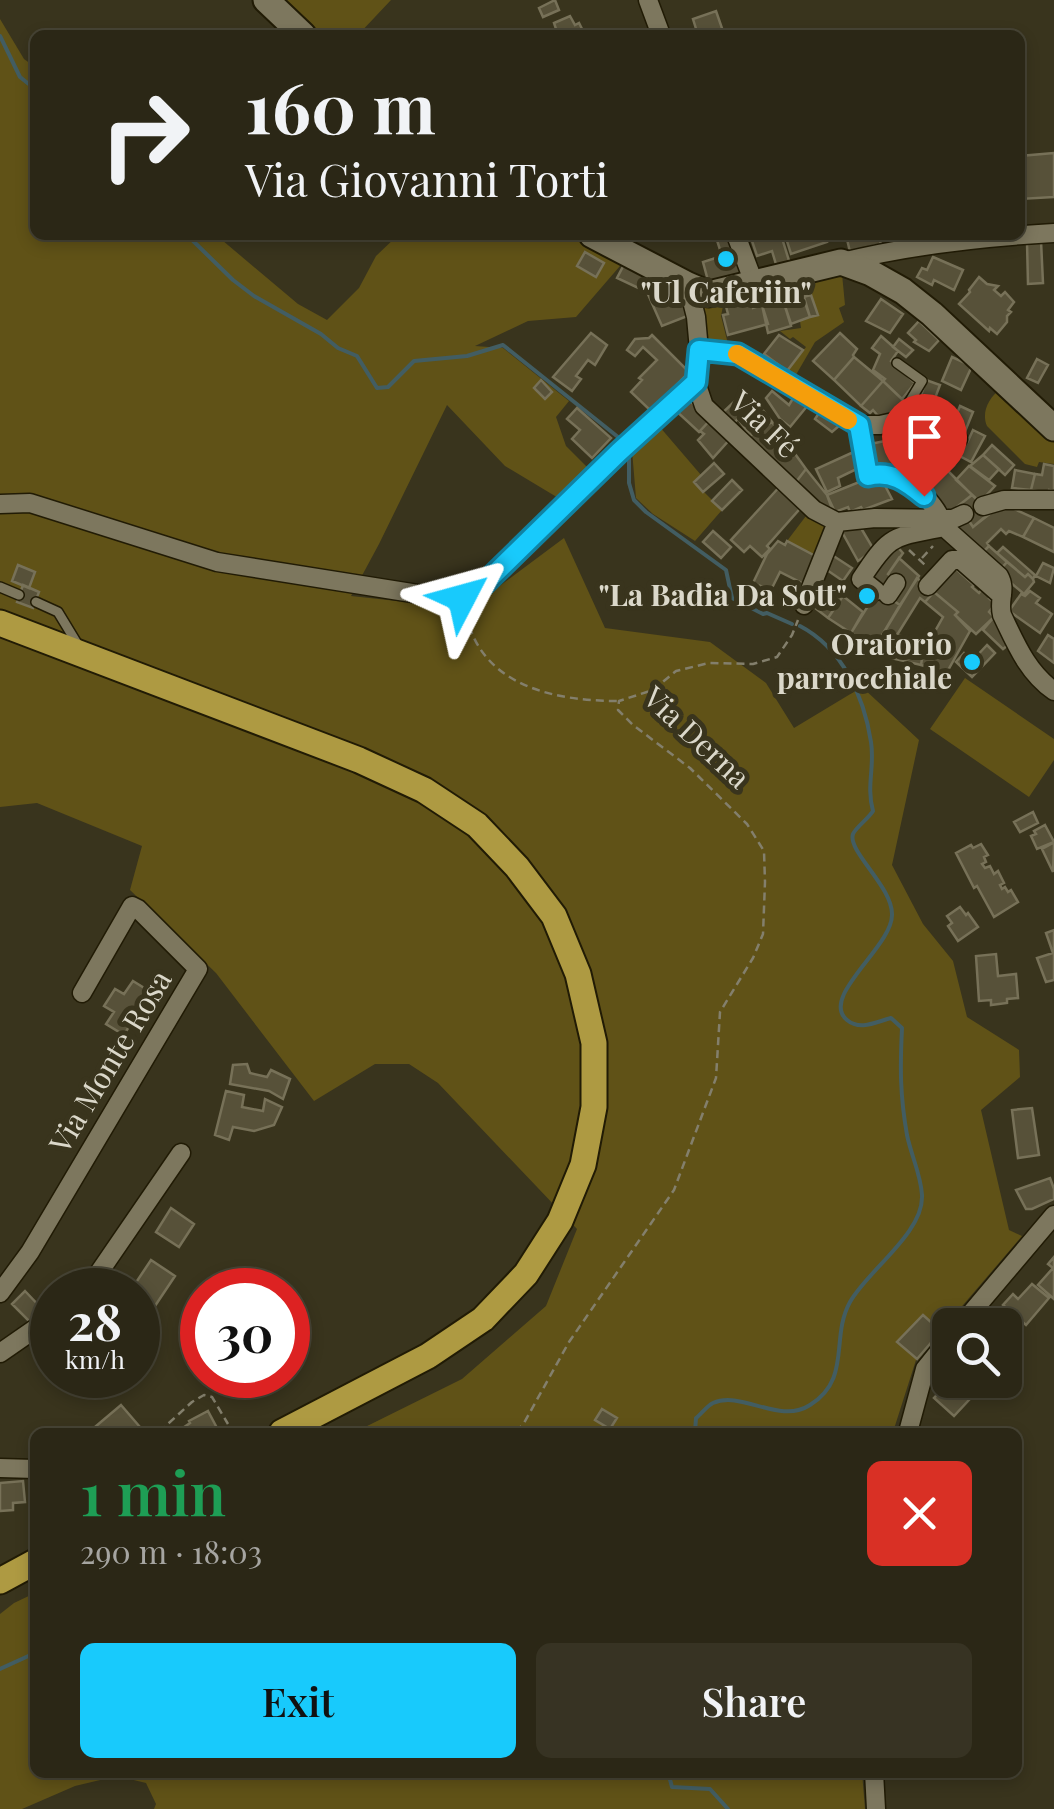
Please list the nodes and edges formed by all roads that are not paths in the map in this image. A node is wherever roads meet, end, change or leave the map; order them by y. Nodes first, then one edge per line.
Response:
1 (266, 0) edge
2 (648, 0) edge
3 (298, 30) edge
4 (659, 30) edge
5 (1054, 233) edge
6 (1025, 235) edge
7 (602, 240) edge
8 (738, 240) edge
9 (973, 240) edge
10 (841, 262) junction
11 (754, 283) junction
12 (688, 285) junction
13 (699, 350) junction
14 (897, 363) dead end
15 (696, 382) junction
16 (898, 421) junction
17 (859, 425) junction
18 (1054, 428) edge
19 (958, 439) dead end
20 (867, 471) joint
21 (1054, 500) edge
22 (0, 504) edge
23 (983, 506) dead end
24 (964, 514) dead end
25 (837, 522) junction
26 (943, 523) junction
27 (928, 586) dead end
28 (0, 587) edge
29 (887, 590) dead end
30 (19, 595) dead end
31 (36, 602) dead end
32 (1001, 603) junction
33 (804, 605) road end
34 (0, 623) edge
35 (84, 656) junction
36 (1054, 692) edge
37 (82, 992) dead end
38 (181, 1154) dead end
39 (1054, 1215) edge
40 (102, 1268) edge
41 (0, 1293) edge
42 (975, 1308) edge
43 (30, 1332) edge
44 (0, 1353) edge
45 (932, 1360) edge
46 (290, 1428) edge
47 (909, 1428) edge
48 (0, 1468) edge
49 (30, 1469) edge
50 (30, 1565) edge
51 (0, 1581) edge
52 (874, 1778) edge
53 (876, 1809) edge

1 - 3 street
2 - 4 street
5 - 6 street
7 - 12 street
8 - 11 street
9 - 10 street
10 - 11 street
10 - 18 street
11 - 12 street
12 - 13 street, Via Fé
13 - 15 street, Via Fé
13 - 17 street
14 - 16 lane
15 - 22 street
15 - 25 street, Via Fé
16 - 17 street
16 - 19 street
17 - 20 lane
20 - 26 street
21 - 23 street
24 - 26 street
25 - 26 street
25 - 33 street
26 - 29 street
26 - 32 street
27 - 32 street
28 - 30 lane
31 - 35 lane
32 - 36 street
34 - 35 main road
35 - 46 main road
37 - 41 street, Via Monte Rosa
38 - 40 street
39 - 42 street
43 - 44 street
45 - 47 street
48 - 49 street
50 - 51 main road
52 - 53 street

